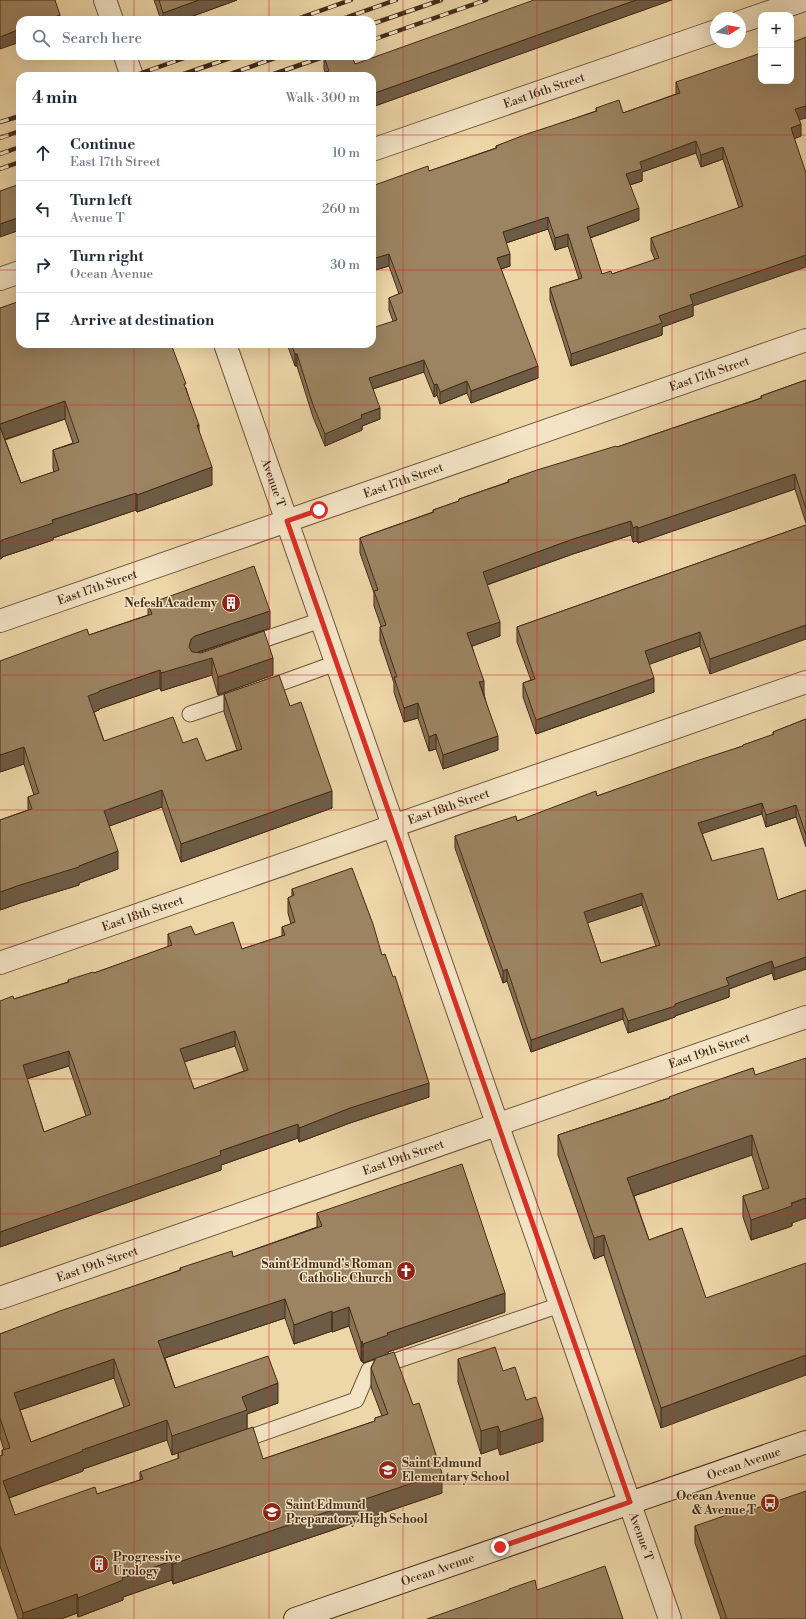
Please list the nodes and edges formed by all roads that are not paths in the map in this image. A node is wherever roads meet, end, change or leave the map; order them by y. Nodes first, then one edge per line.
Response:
1 (105, 0) edge
2 (804, 0) edge
3 (111, 16) edge
4 (746, 20) edge
5 (710, 32) edge
6 (126, 60) edge
7 (131, 72) edge
8 (376, 149) edge
9 (16, 273) edge
10 (0, 279) edge
11 (806, 340) edge
12 (226, 348) edge
13 (287, 521) junction
14 (321, 620) junction
15 (0, 621) edge
16 (236, 649) edge
17 (336, 663) junction
18 (806, 682) edge
19 (190, 714) dead end
20 (393, 826) junction
21 (0, 963) edge
22 (806, 1017) edge
23 (498, 1124) junction
24 (0, 1298) edge
25 (560, 1305) junction
26 (806, 1442) edge
27 (222, 1448) edge
28 (630, 1502) junction
29 (295, 1619) edge
30 (670, 1619) edge

1 - 3 street
2 - 4 street
5 - 8 street, East 16th Street
6 - 7 street
9 - 10 street
11 - 13 street, East 17th Street
12 - 13 street, Avenue T
13 - 14 street, Avenue T
13 - 15 street, East 17th Street
14 - 16 lane
14 - 17 street, Avenue T
17 - 19 lane
17 - 20 street, Avenue T
18 - 20 street, East 18th Street
20 - 21 street, East 18th Street
20 - 23 street, Avenue T
22 - 23 street, East 19th Street
23 - 24 street, East 19th Street
23 - 25 street, Avenue T
25 - 27 lane
25 - 28 street, Avenue T
26 - 28 street, Ocean Avenue
28 - 29 street, Ocean Avenue
28 - 30 street, Avenue T

